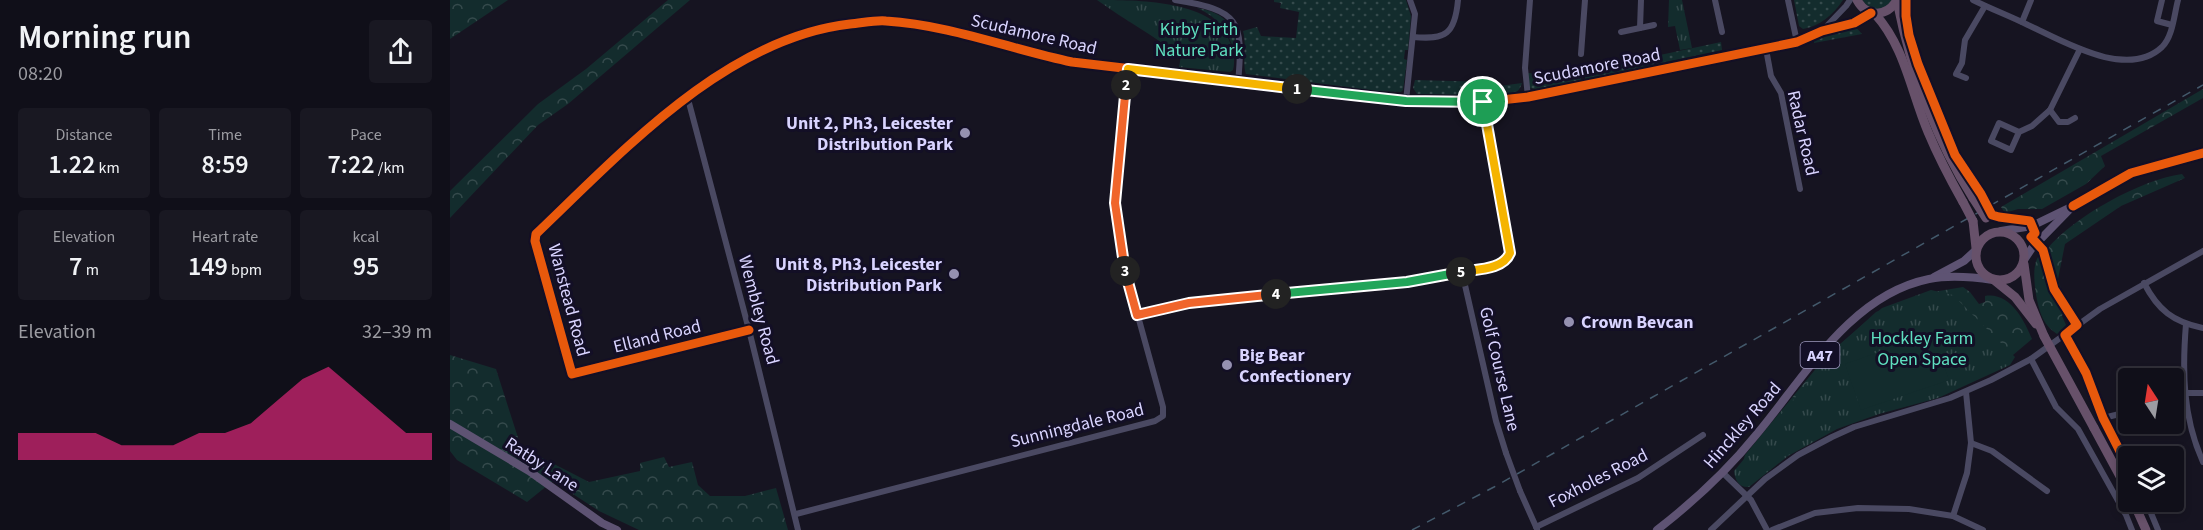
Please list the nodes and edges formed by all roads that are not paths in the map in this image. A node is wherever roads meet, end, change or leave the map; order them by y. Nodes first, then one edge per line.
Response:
1 (1179, 0) edge
2 (1410, 0) edge
3 (1458, 0) edge
4 (1530, 0) edge
5 (1585, 0) edge
6 (1641, 0) edge
7 (1715, 0) edge
8 (1788, 0) edge
9 (1850, 0) edge
10 (1857, 0) edge
11 (1973, 0) edge
12 (2031, 0) edge
13 (2162, 0) edge
14 (2178, 0) edge
15 (1897, 1) edge
16 (1985, 6) junction
17 (1873, 13) junction
18 (2022, 22) junction
19 (1654, 25) dead end
20 (2172, 25) junction
21 (1640, 28) junction
22 (1822, 31) junction
23 (1621, 32) dead end
24 (1722, 32) dead end
25 (1413, 37) junction
26 (1797, 42) junction
27 (1766, 49) junction
28 (2080, 50) junction
29 (1581, 54) dead end
30 (1128, 69) junction
31 (1966, 78) dead end
32 (1238, 83) junction
33 (1528, 97) junction
34 (688, 99) junction
35 (1406, 101) junction
36 (1483, 102) junction
37 (2050, 110) junction
38 (2074, 118) dead end
39 (2019, 132) junction
40 (2203, 153) edge
41 (1800, 189) dead end
42 (2073, 206) junction
43 (2000, 231) junction
44 (536, 234) joint
45 (1976, 249) junction
46 (2203, 251) edge
47 (2024, 260) junction
48 (1462, 272) junction
49 (1933, 278) junction
50 (1994, 280) junction
51 (2144, 283) junction
52 (1137, 315) junction
53 (2186, 324) junction
54 (2203, 328) edge
55 (749, 330) junction
56 (2041, 332) junction
57 (2065, 335) junction
58 (2031, 359) junction
59 (2182, 368) edge
60 (572, 374) joint
61 (1966, 392) junction
62 (2184, 393) joint
63 (2203, 393) edge
64 (2118, 414) edge
65 (2103, 418) junction
66 (450, 424) edge
67 (1703, 435) dead end
68 (1971, 443) junction
69 (2118, 447) edge
70 (2203, 462) edge
71 (1722, 472) junction
72 (2118, 472) edge
73 (2047, 491) dead end
74 (1746, 496) junction
75 (2138, 512) edge
76 (2151, 512) edge
77 (796, 514) junction
78 (1953, 516) junction
79 (1537, 528) edge
80 (617, 530) edge
81 (798, 530) edge
82 (1657, 530) edge
83 (1711, 530) edge
84 (1770, 530) edge
85 (1983, 530) edge
86 (2132, 530) edge
87 (2146, 530) edge
88 (2158, 530) edge

1 - 32 street
2 - 25 street
3 - 25 street
4 - 33 street
5 - 29 street
6 - 21 street
7 - 24 street
8 - 26 street
9 - 22 street, Scudamore Road
10 - 17 highway
11 - 16 street
12 - 18 street
13 - 20 street
14 - 20 street
15 - 17 highway
15 - 43 highway, bridge
16 - 18 street
16 - 31 street
17 - 22 street, Scudamore Road
17 - 45 highway, bridge
18 - 28 street
19 - 21 street
20 - 28 street
21 - 23 street
22 - 26 street, Scudamore Road
25 - 35 street
26 - 27 street, Scudamore Road
27 - 33 street, Scudamore Road
27 - 41 street, Radar Road
28 - 37 street
30 - 32 street, Scudamore Road
30 - 34 street, Scudamore Road
30 - 52 street, Sunningdale Road
32 - 35 street, Scudamore Road
33 - 36 street, Scudamore Road
34 - 44 street, Scudamore Road
34 - 55 street, Wembley Road
35 - 36 street, Scudamore Road
36 - 48 street
37 - 38 street
37 - 39 street
39 - 39 street
40 - 42 main road
42 - 43 main road
42 - 47 main road
43 - 45 highway
43 - 47 highway
44 - 60 street, Wanstead Road
45 - 49 main road, Hinckley Road / A47
45 - 50 highway
46 - 51 street
47 - 50 highway
47 - 56 highway
48 - 52 street
48 - 79 street, Golf Course Lane, bridge
49 - 50 main road, Hinckley Road / A47
49 - 71 main road, Hinckley Road / A47
50 - 56 highway
51 - 53 street
51 - 57 street
52 - 77 street, Sunningdale Road
53 - 54 street
53 - 59 street
55 - 60 street, Elland Road
55 - 77 street, Wembley Road
56 - 72 highway, bridge
57 - 58 street
57 - 65 street
58 - 61 street
58 - 86 street
61 - 68 street
61 - 74 street
62 - 63 street
62 - 70 street
64 - 65 street
65 - 69 street
66 - 80 main road, Ratby Lane
67 - 79 street, Foxholes Road
68 - 73 street
68 - 78 street
71 - 74 street
71 - 82 main road, Hinckley Road / A47
74 - 83 street
74 - 84 street
75 - 87 highway
76 - 88 street
77 - 81 street, Wembley Road
78 - 84 street
78 - 85 street

